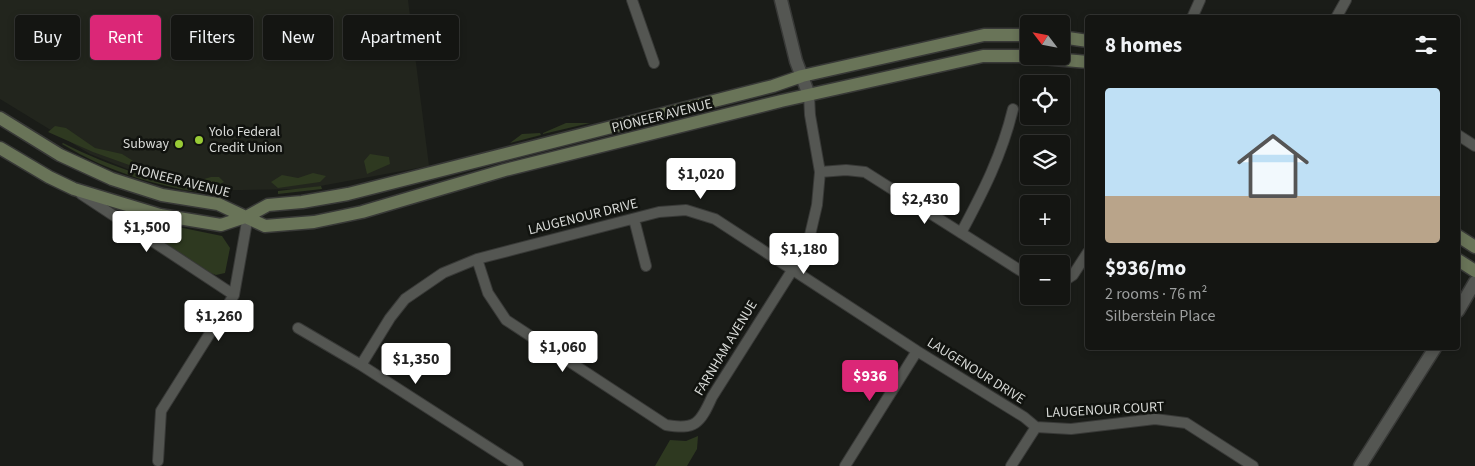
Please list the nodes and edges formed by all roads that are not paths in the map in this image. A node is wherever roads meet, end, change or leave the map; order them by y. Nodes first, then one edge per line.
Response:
1 (632, 0) edge
2 (781, 0) edge
3 (1200, 0) edge
4 (1346, 0) edge
5 (1193, 15) edge
6 (1338, 15) edge
7 (1020, 35) edge
8 (1070, 38) edge
9 (1085, 41) edge
10 (1085, 62) edge
11 (654, 63) dead end
12 (802, 76) junction
13 (809, 95) junction
14 (1014, 109) dead end
15 (0, 118) edge
16 (12, 126) junction
17 (0, 131) edge
18 (1460, 136) edge
19 (1475, 146) edge
20 (0, 148) edge
21 (492, 156) junction
22 (820, 172) junction
23 (74, 189) junction
24 (392, 203) junction
25 (248, 216) junction
26 (634, 218) junction
27 (961, 234) junction
28 (1460, 237) edge
29 (1475, 247) edge
30 (1085, 257) edge
31 (477, 259) junction
32 (1460, 261) edge
33 (646, 266) dead end
34 (793, 269) junction
35 (1020, 270) edge
36 (1475, 271) edge
37 (1070, 277) edge
38 (1475, 282) edge
39 (234, 294) junction
40 (1460, 308) edge
41 (298, 328) dead end
42 (1434, 350) edge
43 (917, 351) junction
44 (361, 365) junction
45 (1036, 427) junction
46 (158, 461) dead end
47 (518, 466) edge
48 (845, 466) edge
49 (1012, 466) edge
50 (1253, 466) edge
51 (1360, 466) edge

1 - 11 street
2 - 12 street, FARNHAM AVENUE
3 - 5 street
4 - 6 street
7 - 12 main road, PIONEER AVENUE
8 - 9 main road
10 - 13 main road, PIONEER AVENUE
12 - 13 street, FARNHAM AVENUE
12 - 21 main road, PIONEER AVENUE
13 - 22 street, FARNHAM AVENUE
13 - 24 main road, PIONEER AVENUE
14 - 27 street
15 - 16 main road, PIONEER AVENUE
16 - 17 main road
16 - 25 main road, PIONEER AVENUE
18 - 19 street
20 - 23 main road, PIONEER AVENUE
21 - 24 main road
21 - 25 main road, PIONEER AVENUE
22 - 27 street
22 - 34 street, FARNHAM AVENUE
23 - 25 main road, PIONEER AVENUE
23 - 39 street
24 - 25 main road, PIONEER AVENUE
25 - 39 street
26 - 31 street, LAUGENOUR DRIVE
26 - 33 street
26 - 34 street, LAUGENOUR DRIVE
27 - 35 street
28 - 29 main road
30 - 37 street
31 - 34 street, FARNHAM AVENUE
31 - 44 street, LAUGENOUR DRIVE
32 - 36 main road
34 - 43 street, LAUGENOUR DRIVE
38 - 40 street
39 - 46 street
41 - 44 street
42 - 51 street
43 - 45 street, LAUGENOUR DRIVE
43 - 48 street
44 - 47 street
45 - 49 street
45 - 50 street, LAUGENOUR COURT

